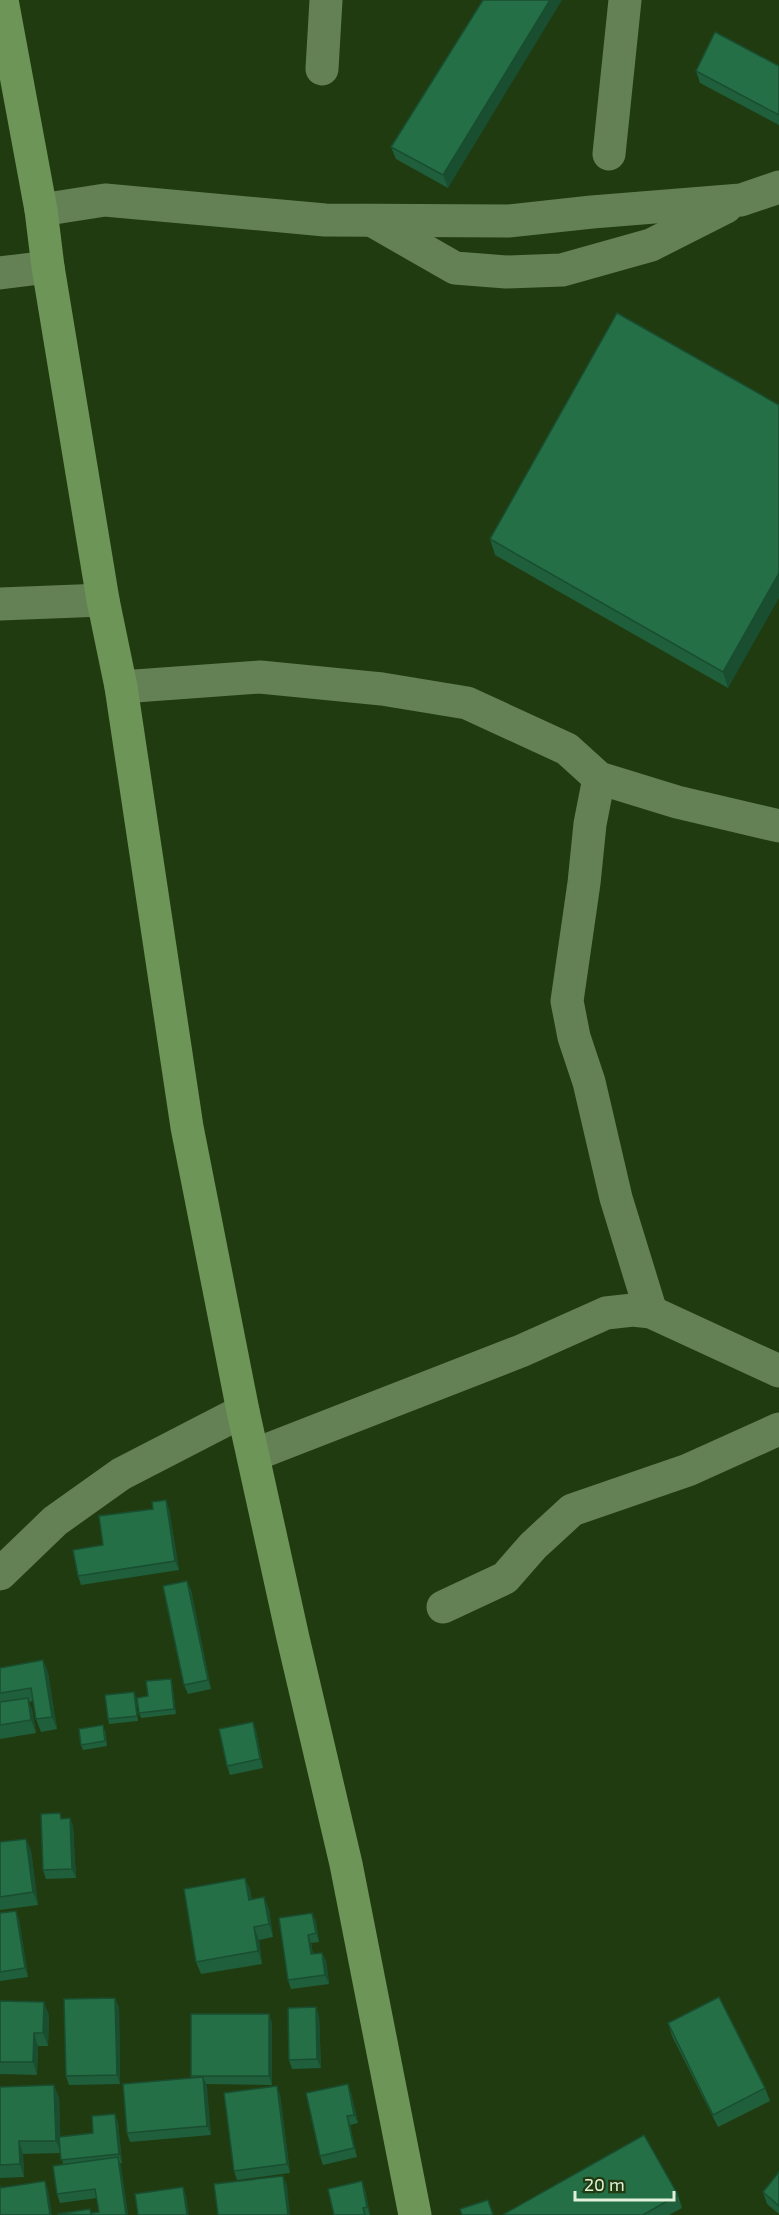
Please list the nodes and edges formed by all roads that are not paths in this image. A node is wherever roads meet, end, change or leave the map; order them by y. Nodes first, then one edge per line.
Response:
1 (2, 0) edge
2 (326, 0) edge
3 (625, 0) edge
4 (322, 69) dead end
5 (609, 154) dead end
6 (779, 187) edge
7 (741, 200) junction
8 (41, 210) junction
9 (371, 220) junction
10 (48, 267) junction
11 (0, 273) edge
12 (103, 600) junction
13 (0, 604) edge
14 (121, 687) junction
15 (599, 778) junction
16 (779, 826) edge
17 (651, 1312) junction
18 (779, 1371) edge
19 (243, 1411) junction
20 (779, 1428) edge
21 (254, 1455) junction
22 (0, 1575) edge
23 (444, 1607) dead end
24 (415, 2215) edge

1 - 8 main road
2 - 4 street
3 - 5 street
6 - 7 street
7 - 9 street
7 - 9 street
8 - 9 street
8 - 10 main road
10 - 11 street
10 - 12 main road
12 - 13 street
12 - 14 main road
14 - 15 street
14 - 19 main road
15 - 16 street
15 - 17 street
17 - 18 street
17 - 21 street
19 - 21 main road
19 - 22 street
20 - 23 street
21 - 24 main road

